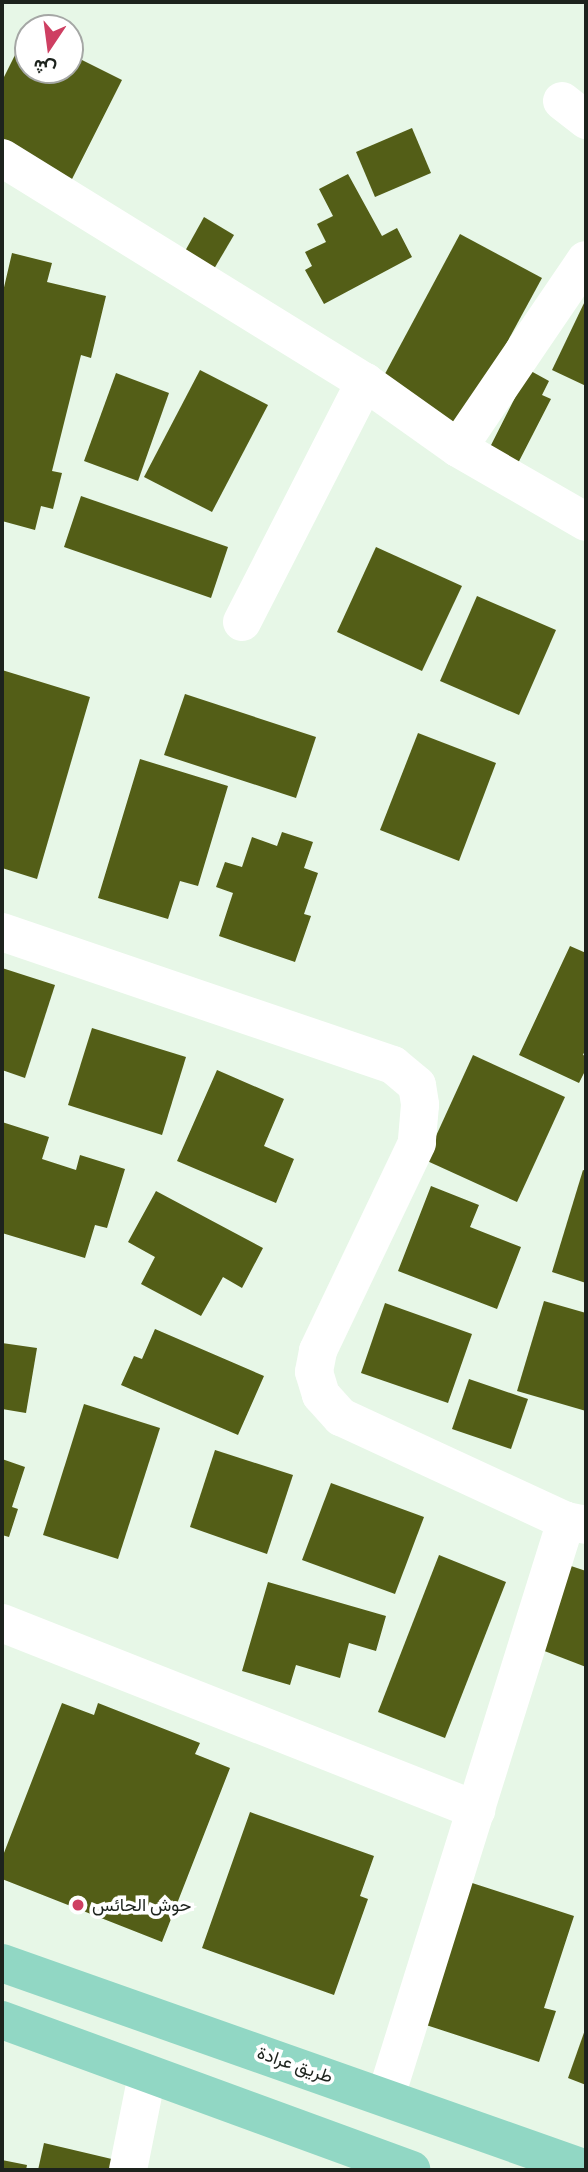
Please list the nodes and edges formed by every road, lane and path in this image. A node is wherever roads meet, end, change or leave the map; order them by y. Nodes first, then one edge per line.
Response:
1 (2, 159) edge
2 (586, 260) edge
3 (366, 382) junction
4 (458, 449) junction
5 (586, 522) edge
6 (242, 622) dead end
7 (2, 932) edge
8 (576, 1523) edge
9 (2, 1623) edge
10 (476, 1810) junction
11 (2, 1963) edge
12 (2, 2020) edge
13 (147, 2076) junction
14 (386, 2096) junction
15 (586, 2169) edge
16 (128, 2170) edge
17 (411, 2170) edge

1 - 3 street
2 - 4 street
3 - 4 street
3 - 6 street
4 - 5 street
7 - 8 street
8 - 10 street
9 - 10 street
10 - 14 street
11 - 14 main road, طريق عرادة
12 - 13 main road
13 - 16 street
13 - 17 main road
14 - 15 main road, طريق عرادة

